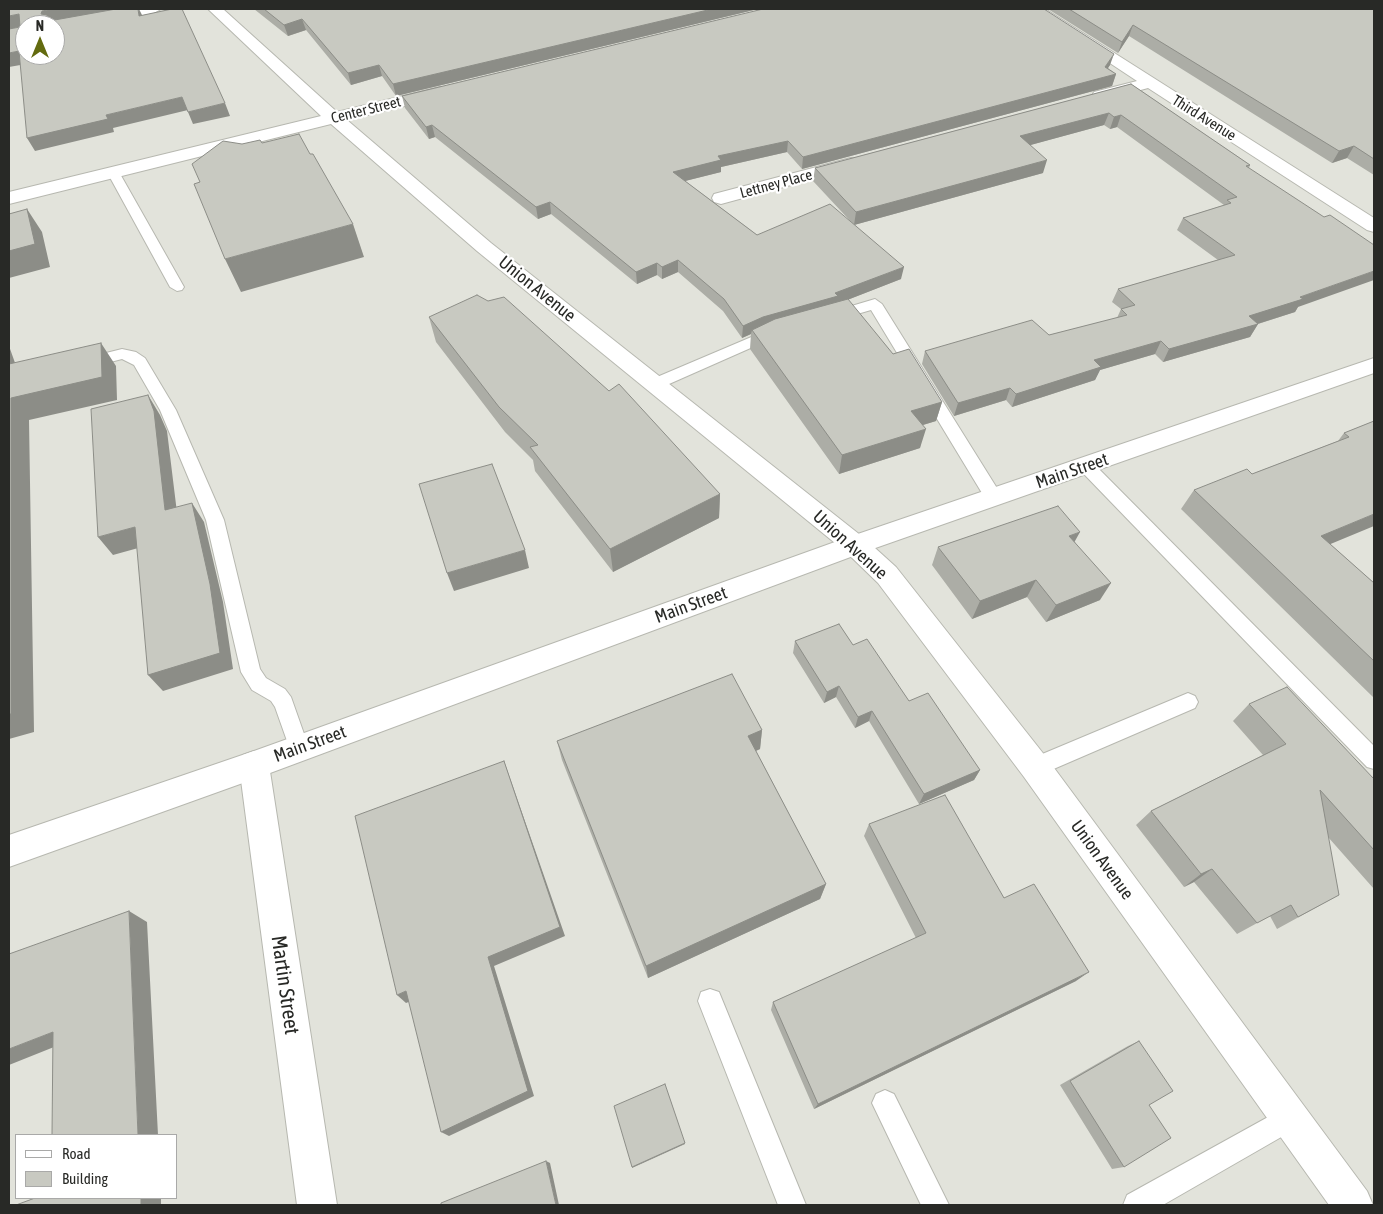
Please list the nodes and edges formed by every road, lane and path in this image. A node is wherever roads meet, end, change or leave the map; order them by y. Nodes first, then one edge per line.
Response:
1 (154, 9) edge
2 (215, 9) edge
3 (1035, 9) edge
4 (65, 25) edge
5 (1149, 83) junction
6 (456, 88) edge
7 (1084, 100) edge
8 (334, 117) junction
9 (864, 160) edge
10 (113, 172) junction
11 (9, 198) edge
12 (721, 198) dead end
13 (1374, 226) edge
14 (177, 287) dead end
15 (821, 319) edge
16 (786, 329) edge
17 (1374, 365) edge
18 (75, 366) edge
19 (655, 384) junction
20 (1086, 466) junction
21 (994, 498) junction
22 (855, 545) junction
23 (1188, 702) dead end
24 (299, 748) junction
25 (1374, 760) edge
26 (254, 765) junction
27 (1035, 768) junction
28 (9, 851) edge
29 (710, 1000) dead end
30 (885, 1103) dead end
31 (1288, 1118) junction
32 (317, 1205) edge
33 (792, 1205) edge
34 (935, 1205) edge
35 (1137, 1205) edge
36 (1352, 1205) edge

1 - 4 street
2 - 8 street, Union Avenue
3 - 5 street, Third Avenue
5 - 7 street
5 - 13 street, Third Avenue
6 - 8 street, Center Street
8 - 10 street, Center Street
8 - 19 street, Union Avenue
9 - 12 street, Lettney Place
10 - 11 street, Center Street
10 - 14 lane
15 - 21 lane
16 - 19 lane
17 - 20 street, Main Street
18 - 24 lane
19 - 22 street, Union Avenue
20 - 21 street, Main Street
20 - 25 lane
21 - 22 street, Main Street
22 - 24 street, Main Street
22 - 27 street, Union Avenue
23 - 27 lane
24 - 26 street, Main Street
26 - 28 street, Main Street
26 - 32 street, Martin Street
27 - 31 street, Union Avenue
29 - 33 lane
30 - 34 lane
31 - 35 lane
31 - 36 street, Union Avenue

